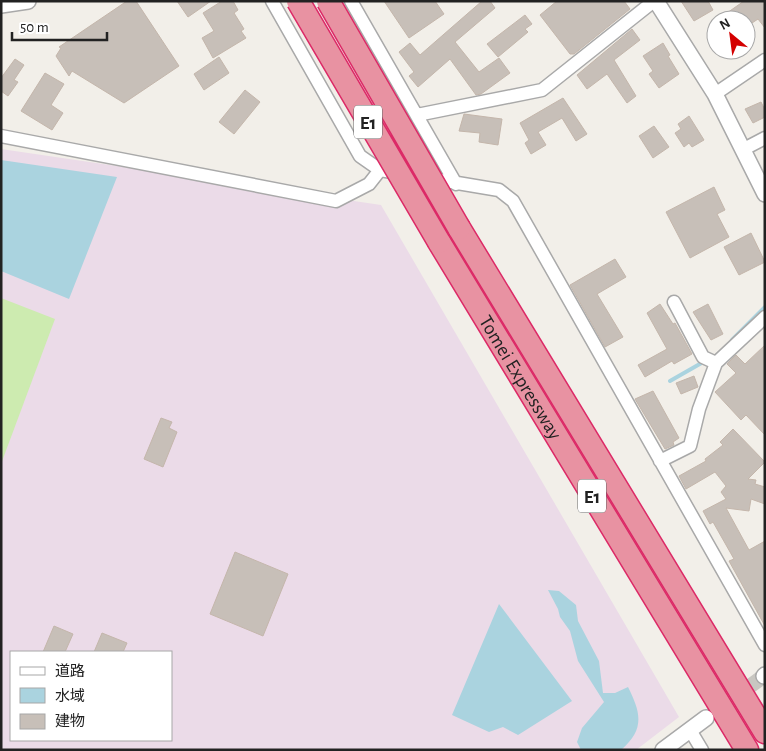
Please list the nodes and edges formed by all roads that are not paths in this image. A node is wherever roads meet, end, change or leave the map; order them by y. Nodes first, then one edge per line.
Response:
1 (28, 1) edge
2 (272, 1) edge
3 (298, 1) edge
4 (328, 1) edge
5 (351, 1) edge
6 (655, 1) edge
7 (1, 5) edge
8 (765, 60) edge
9 (715, 94) junction
10 (417, 114) junction
11 (1, 136) edge
12 (765, 138) edge
13 (744, 149) junction
14 (380, 170) junction
15 (456, 184) junction
16 (765, 194) edge
17 (674, 302) dead end
18 (765, 317) edge
19 (716, 363) junction
20 (660, 461) junction
21 (765, 646) edge
22 (706, 718) tunnel mouth
23 (690, 730) junction
24 (765, 732) edge
25 (663, 750) edge
26 (702, 750) edge
27 (747, 750) edge

1 - 7 street
2 - 14 street
3 - 27 highway, Tomei Expressway / E1, bridge
4 - 24 highway, Tomei Expressway / E1, bridge
5 - 10 street
6 - 9 street
6 - 10 street
8 - 9 street
9 - 13 street
10 - 15 street
11 - 14 street
12 - 13 street
13 - 16 street
14 - 15 street
15 - 20 street
17 - 19 street
18 - 19 street
19 - 20 street
20 - 21 street
22 - 23 street
23 - 25 street
23 - 26 street

